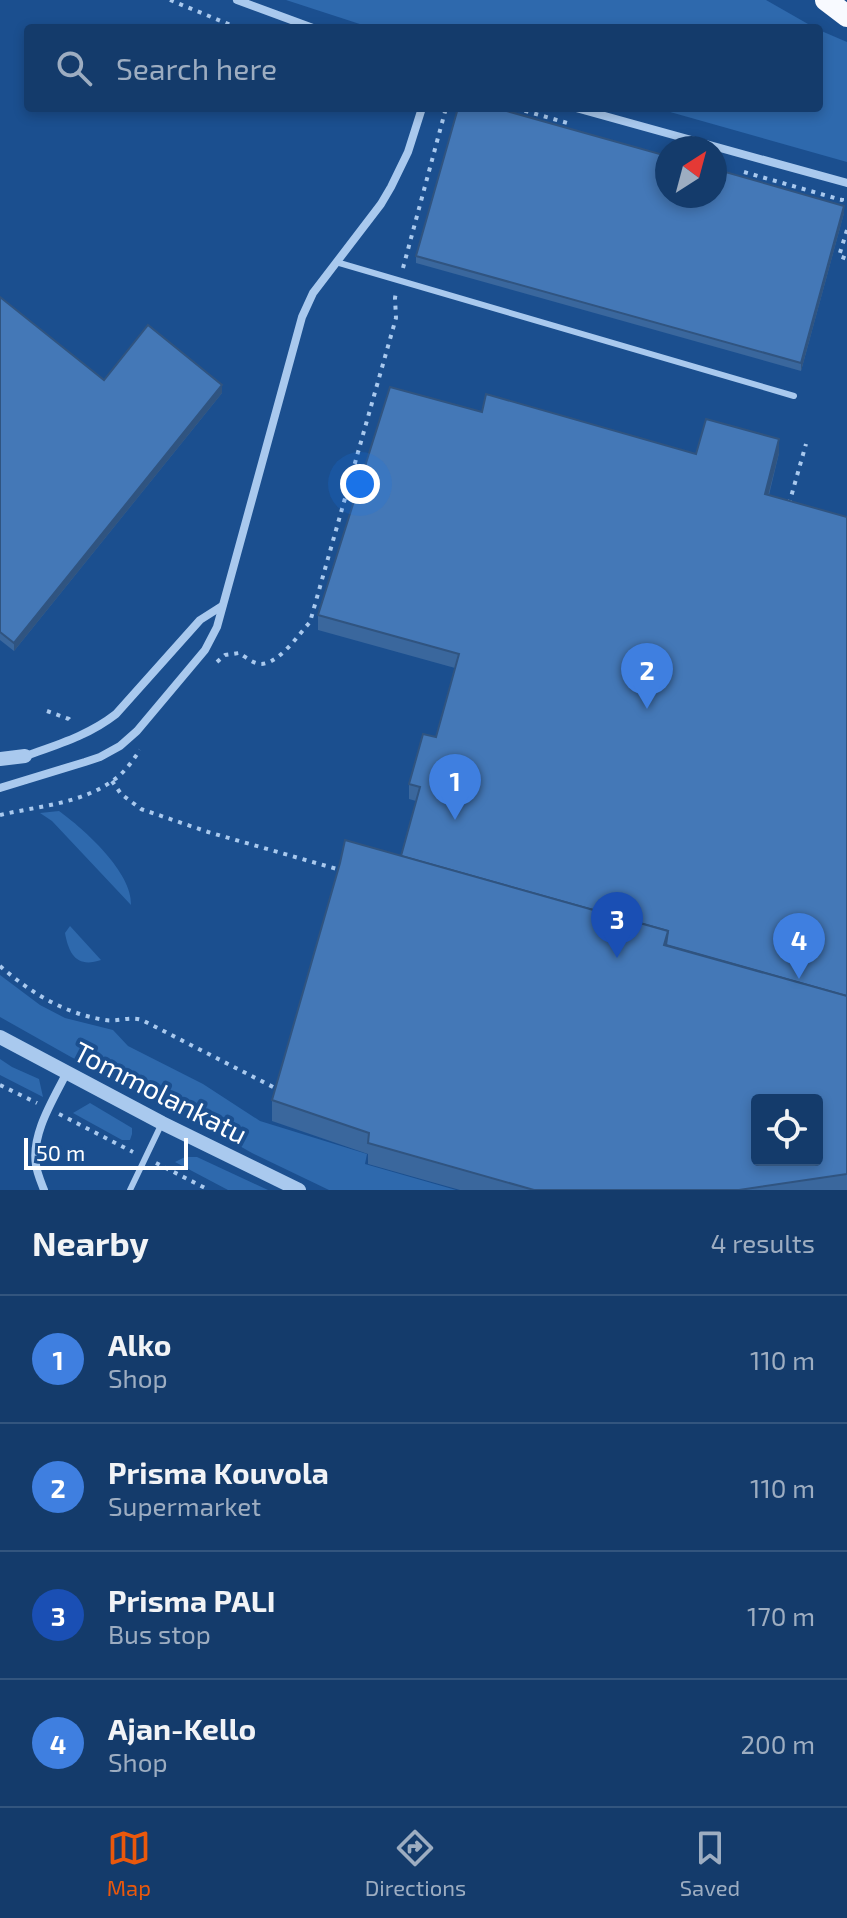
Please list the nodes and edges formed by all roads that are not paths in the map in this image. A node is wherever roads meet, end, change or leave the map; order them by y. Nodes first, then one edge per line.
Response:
1 (237, 0) edge
2 (826, 0) edge
3 (847, 16) edge
4 (302, 24) edge
5 (421, 112) edge
6 (590, 112) edge
7 (847, 183) edge
8 (336, 262) junction
9 (794, 396) dead end
10 (222, 606) junction
11 (25, 756) junction
12 (0, 759) edge
13 (0, 767) edge
14 (0, 788) edge
15 (0, 1037) edge
16 (66, 1074) junction
17 (162, 1123) junction
18 (44, 1190) edge
19 (130, 1190) edge
20 (299, 1190) edge

1 - 4 street
2 - 3 highway
5 - 8 street
6 - 7 street
8 - 9 lane
8 - 10 street
10 - 11 street
10 - 14 street
11 - 12 street
11 - 13 street
15 - 16 street, Tommolankatu
16 - 17 street, Tommolankatu
16 - 18 street
17 - 19 lane
17 - 20 street, Tommolankatu

